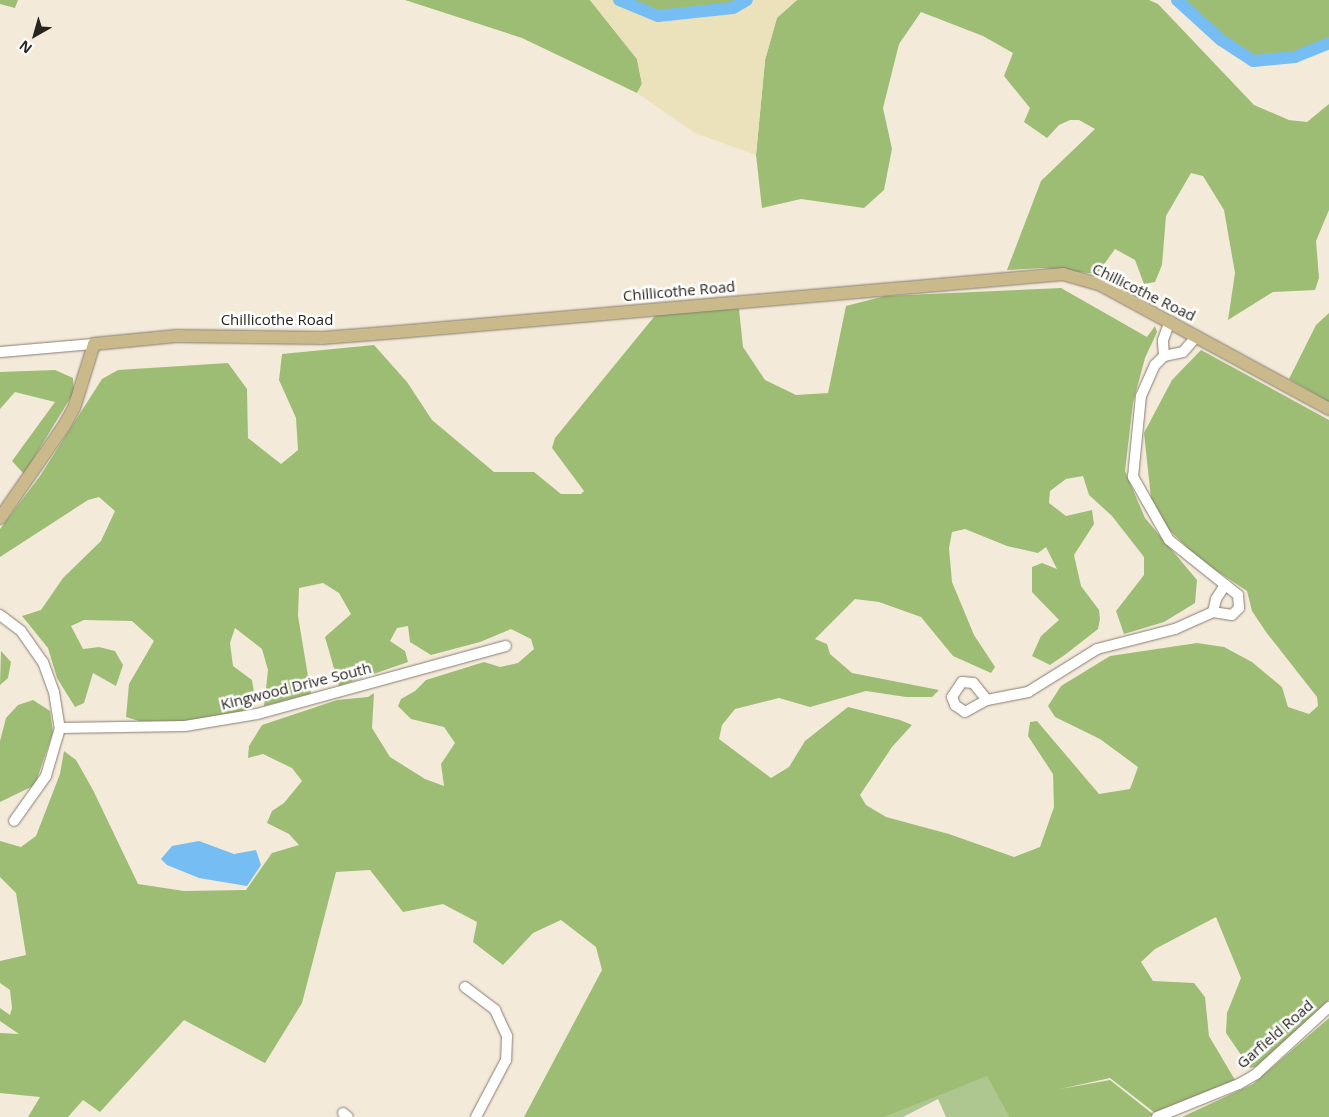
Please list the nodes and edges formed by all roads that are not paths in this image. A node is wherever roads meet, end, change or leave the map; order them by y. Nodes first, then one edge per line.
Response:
1 (1170, 321) junction
2 (1197, 336) junction
3 (94, 344) junction
4 (0, 352) edge
5 (1164, 356) junction
6 (1329, 408) edge
7 (0, 518) edge
8 (1225, 585) junction
9 (1214, 612) junction
10 (0, 615) edge
11 (506, 646) dead end
12 (987, 700) dead end
13 (60, 728) junction
14 (14, 821) dead end
15 (465, 987) dead end
16 (1329, 1007) edge
17 (476, 1117) edge
18 (1157, 1117) edge

1 - 2 main road, Chillicothe Road
1 - 3 main road, Chillicothe Road
1 - 5 street
2 - 5 street
2 - 6 main road, Chillicothe Road
3 - 4 street, Chillicothe Road
3 - 7 main road
5 - 8 street
8 - 9 street
8 - 9 street
9 - 12 street
10 - 13 street
11 - 13 street, Kingwood Drive South
13 - 14 street
15 - 17 street
16 - 18 street, Garfield Road

